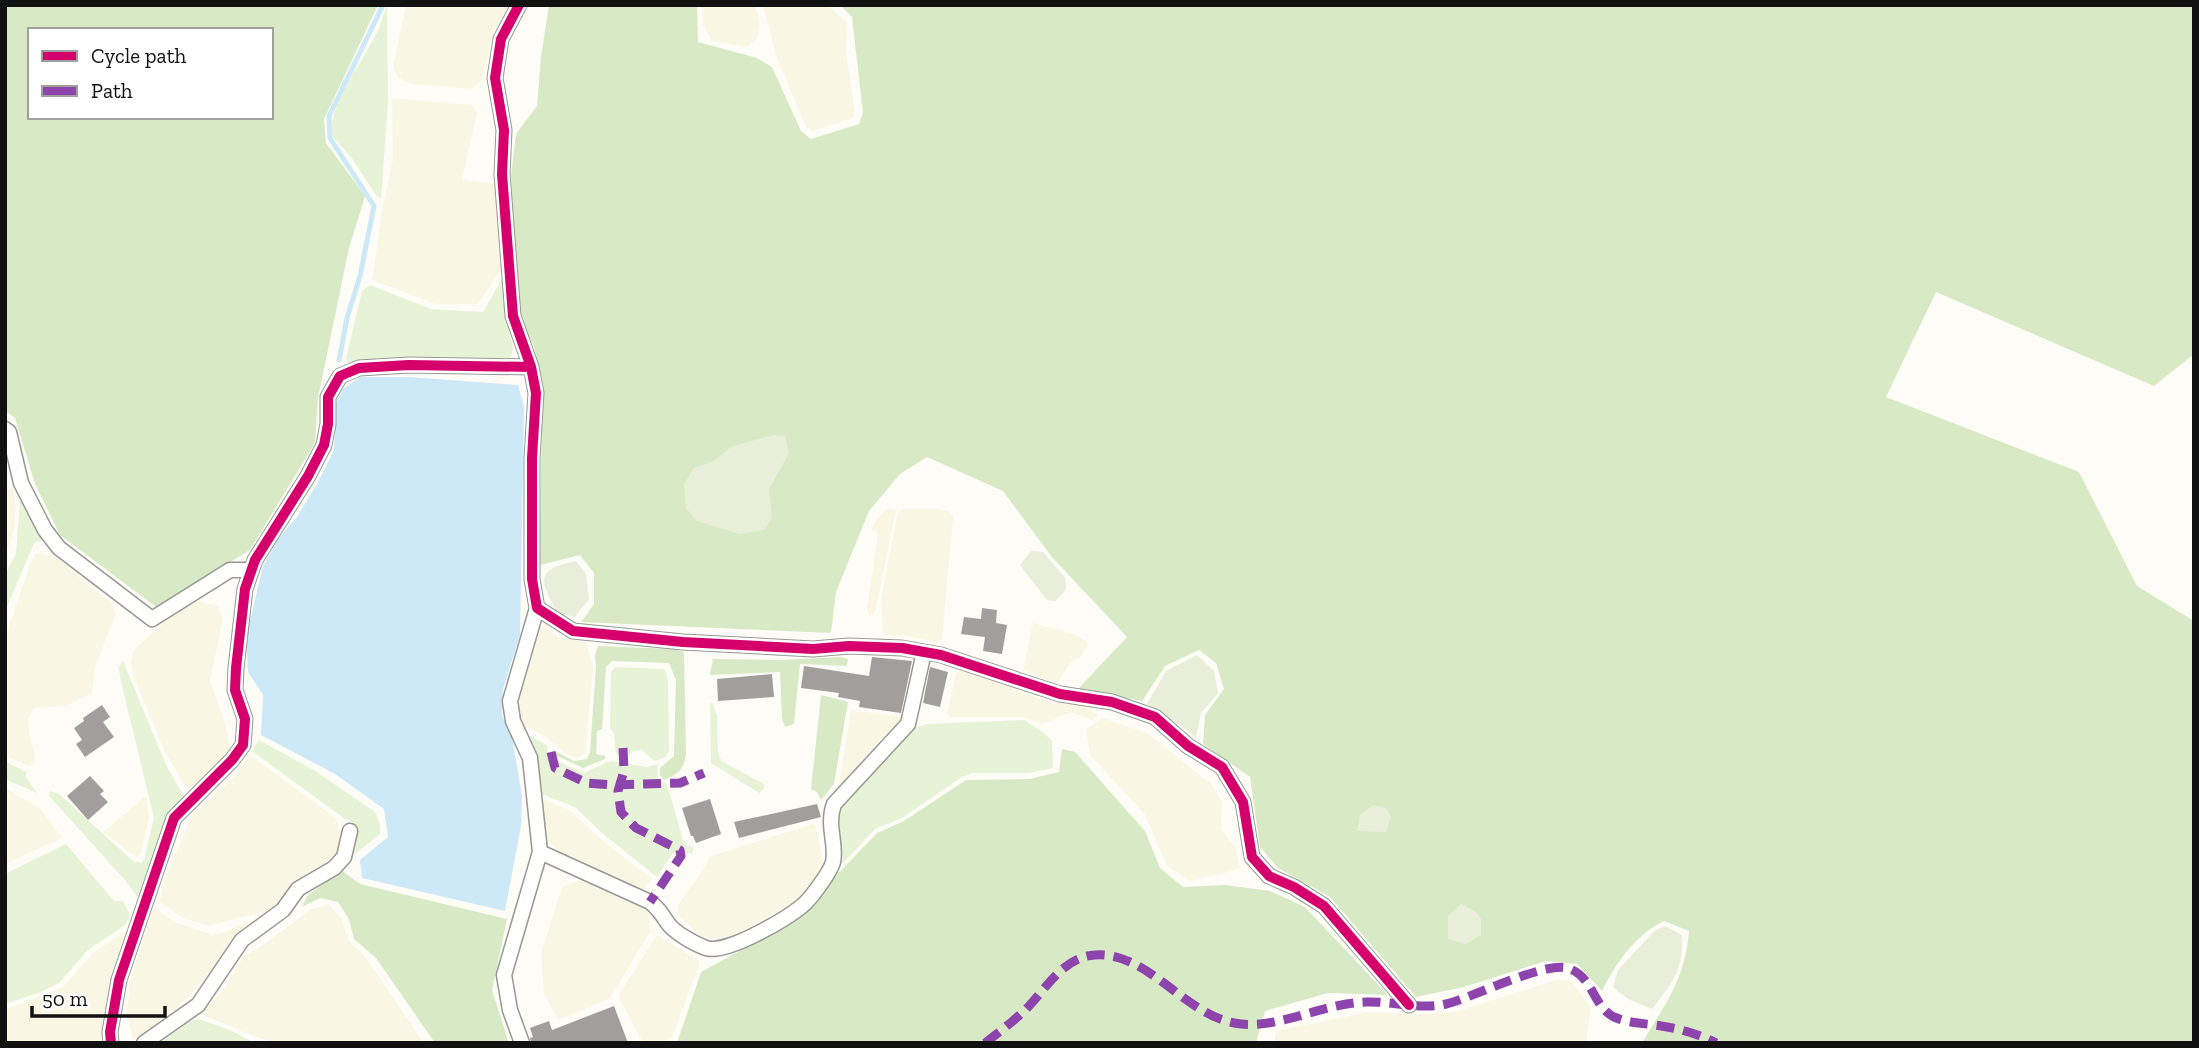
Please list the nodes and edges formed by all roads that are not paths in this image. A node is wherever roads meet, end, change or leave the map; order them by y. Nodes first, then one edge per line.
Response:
1 (519, 5) edge
2 (531, 368) junction
3 (5, 429) edge
4 (251, 570) junction
5 (537, 608) junction
6 (923, 652) junction
7 (350, 831) dead end
8 (540, 852) junction
9 (1409, 1005) dead end
10 (111, 1043) edge
11 (144, 1043) edge
12 (522, 1043) edge

1 - 2 street
2 - 4 street
2 - 5 street
3 - 4 street
4 - 10 street
5 - 6 street
5 - 8 street
6 - 8 street
6 - 9 street
7 - 11 street
8 - 12 street

